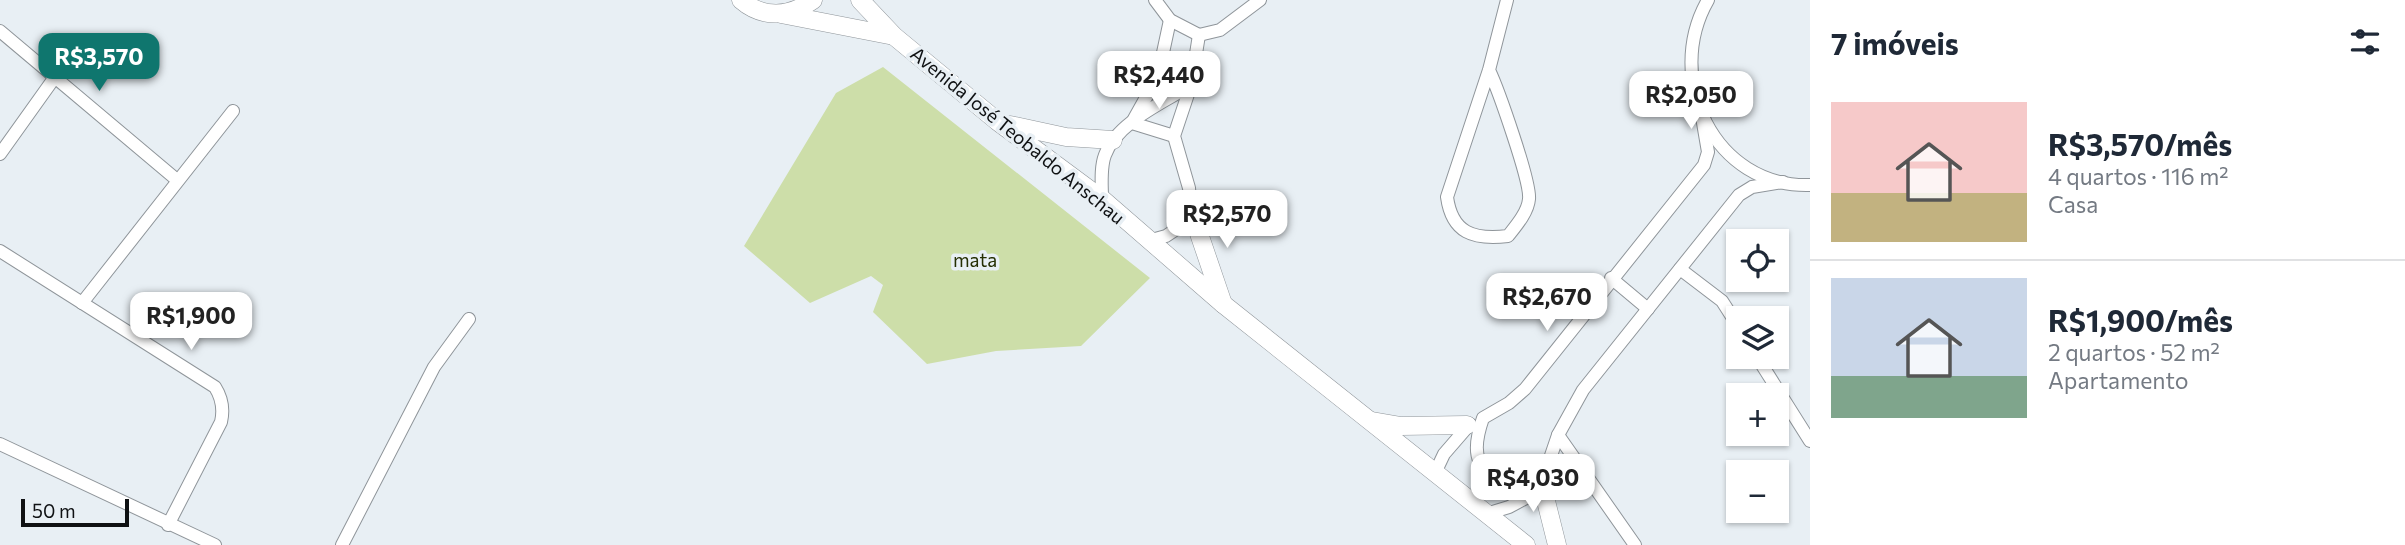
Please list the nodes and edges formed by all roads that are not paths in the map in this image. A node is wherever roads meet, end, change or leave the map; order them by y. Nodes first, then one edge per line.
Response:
1 (740, 0) edge
2 (813, 0) edge
3 (860, 0) edge
4 (1155, 0) edge
5 (1260, 0) edge
6 (1507, 0) edge
7 (1708, 0) edge
8 (781, 14) junction
9 (1170, 20) junction
10 (0, 32) edge
11 (894, 36) junction
12 (1199, 36) junction
13 (1489, 70) junction
14 (55, 77) junction
15 (1191, 85) junction
16 (233, 111) dead end
17 (1702, 117) junction
18 (997, 121) junction
19 (1132, 123) junction
20 (1174, 136) junction
21 (1113, 140) junction
22 (0, 154) edge
23 (177, 180) junction
24 (1783, 182) junction
25 (1809, 186) edge
26 (1102, 199) junction
27 (1191, 210) junction
28 (1148, 241) junction
29 (0, 251) edge
30 (1680, 269) junction
31 (1611, 278) junction
32 (82, 303) junction
33 (1223, 304) junction
34 (1726, 307) edge
35 (1648, 309) junction
36 (469, 319) dead end
37 (1765, 369) edge
38 (1369, 421) junction
39 (1475, 422) junction
40 (1558, 435) junction
41 (1810, 440) edge
42 (0, 444) edge
43 (1435, 473) junction
44 (1543, 483) junction
45 (1486, 514) junction
46 (168, 525) junction
47 (215, 545) edge
48 (342, 545) edge
49 (1526, 545) edge
50 (1557, 545) edge
51 (1635, 545) edge

1 - 8 street, Avenida José Teobaldo Anschau
2 - 8 street
3 - 11 street
4 - 9 street
5 - 12 street
6 - 13 street
7 - 17 street
8 - 11 street, Avenida José Teobaldo Anschau
9 - 12 street
9 - 19 street
10 - 14 street
11 - 18 street, Avenida José Teobaldo Anschau
12 - 15 street
13 - 13 street
14 - 22 street
14 - 23 street
15 - 19 street
15 - 20 street
16 - 23 street
17 - 24 street
17 - 31 street
18 - 21 street
18 - 26 street, Avenida José Teobaldo Anschau
19 - 20 street
19 - 21 street
20 - 27 street
21 - 26 street
23 - 32 street
24 - 25 street
24 - 30 street
26 - 28 street, Avenida José Teobaldo Anschau
27 - 28 street
27 - 33 street
28 - 33 street, Avenida José Teobaldo Anschau
29 - 32 street
30 - 34 street
30 - 35 street
31 - 35 street
31 - 39 street
32 - 46 street
33 - 38 street, Avenida José Teobaldo Anschau
35 - 40 street
36 - 48 street
37 - 41 street
38 - 39 street
38 - 43 street, Avenida José Teobaldo Anschau
39 - 43 street
39 - 44 street
40 - 44 street
40 - 51 street
42 - 46 street
43 - 45 street, Avenida José Teobaldo Anschau
44 - 45 street
44 - 50 street
45 - 49 street, Avenida José Teobaldo Anschau
46 - 47 street

